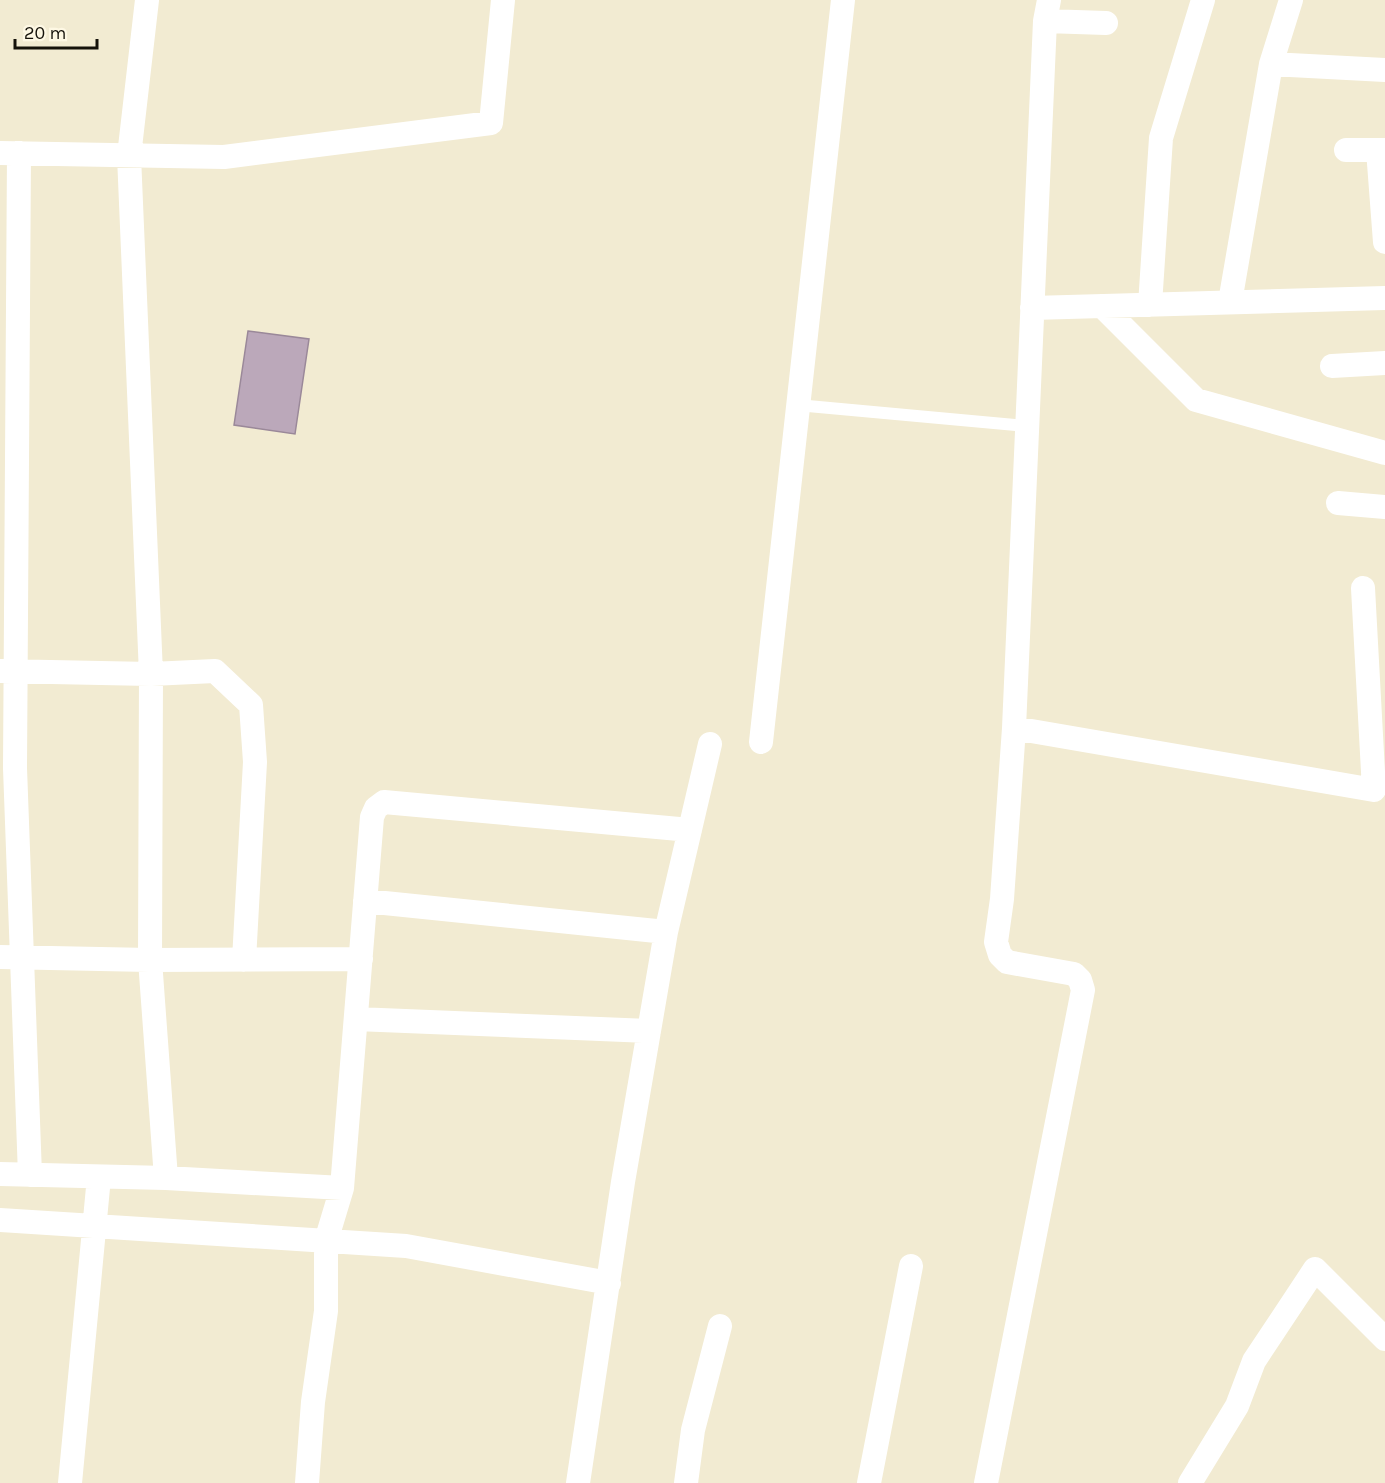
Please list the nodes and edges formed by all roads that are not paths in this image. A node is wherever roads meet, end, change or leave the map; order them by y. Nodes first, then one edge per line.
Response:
1 (147, 0) edge
2 (503, 0) edge
3 (843, 0) edge
4 (1203, 0) edge
5 (1291, 0) edge
6 (1047, 11) edge
7 (1106, 23) dead end
8 (1271, 64) junction
9 (1385, 70) edge
10 (1346, 150) dead end
11 (1381, 150) edge
12 (10, 153) edge
13 (129, 156) junction
14 (1385, 242) edge
15 (1385, 298) edge
16 (1230, 302) junction
17 (1150, 305) junction
18 (1102, 306) junction
19 (1032, 308) junction
20 (1385, 363) edge
21 (1332, 366) dead end
22 (797, 405) junction
23 (1027, 426) junction
24 (1385, 453) edge
25 (1338, 503) dead end
26 (1385, 507) edge
27 (1363, 588) dead end
28 (7, 671) edge
29 (151, 674) junction
30 (1014, 728) junction
31 (761, 742) dead end
32 (710, 744) dead end
33 (1380, 790) edge
34 (690, 830) junction
35 (365, 901) junction
36 (666, 932) junction
37 (10, 957) edge
38 (361, 959) junction
39 (150, 960) junction
40 (244, 960) junction
41 (356, 1019) junction
42 (649, 1031) junction
43 (0, 1174) edge
44 (30, 1175) junction
45 (99, 1177) junction
46 (166, 1178) junction
47 (342, 1188) junction
48 (0, 1220) edge
49 (95, 1226) junction
50 (326, 1241) junction
51 (911, 1266) dead end
52 (609, 1283) junction
53 (720, 1326) dead end
54 (1385, 1339) edge
55 (70, 1483) edge
56 (307, 1483) edge
57 (578, 1483) edge
58 (686, 1483) edge
59 (869, 1483) edge
60 (986, 1483) edge
61 (1190, 1483) edge

1 - 13 street
2 - 13 street
3 - 22 street
4 - 17 street
5 - 8 street
6 - 7 street
6 - 19 street
8 - 9 street
8 - 16 street
10 - 11 street
11 - 14 street
12 - 13 street
12 - 28 street
13 - 29 street
15 - 16 street
16 - 17 street
17 - 18 street
18 - 19 street
18 - 24 street
19 - 23 street
20 - 21 street
22 - 23 lane
22 - 31 street
23 - 30 street
25 - 26 street
27 - 33 street
28 - 29 street
28 - 37 street
29 - 39 street
29 - 40 street
30 - 33 street
30 - 60 street
32 - 34 street
34 - 35 street
34 - 36 street
35 - 36 street
35 - 38 street
36 - 42 street
37 - 39 street
37 - 44 street
38 - 40 street
38 - 41 street
39 - 40 street
39 - 46 street
41 - 42 street
41 - 47 street
42 - 52 street
43 - 44 street
44 - 45 street
45 - 46 street
45 - 49 street
46 - 47 street
47 - 50 street
48 - 49 street
49 - 50 street
49 - 55 street
50 - 52 street
50 - 56 street
51 - 59 street
52 - 57 street
53 - 58 street
54 - 61 street

